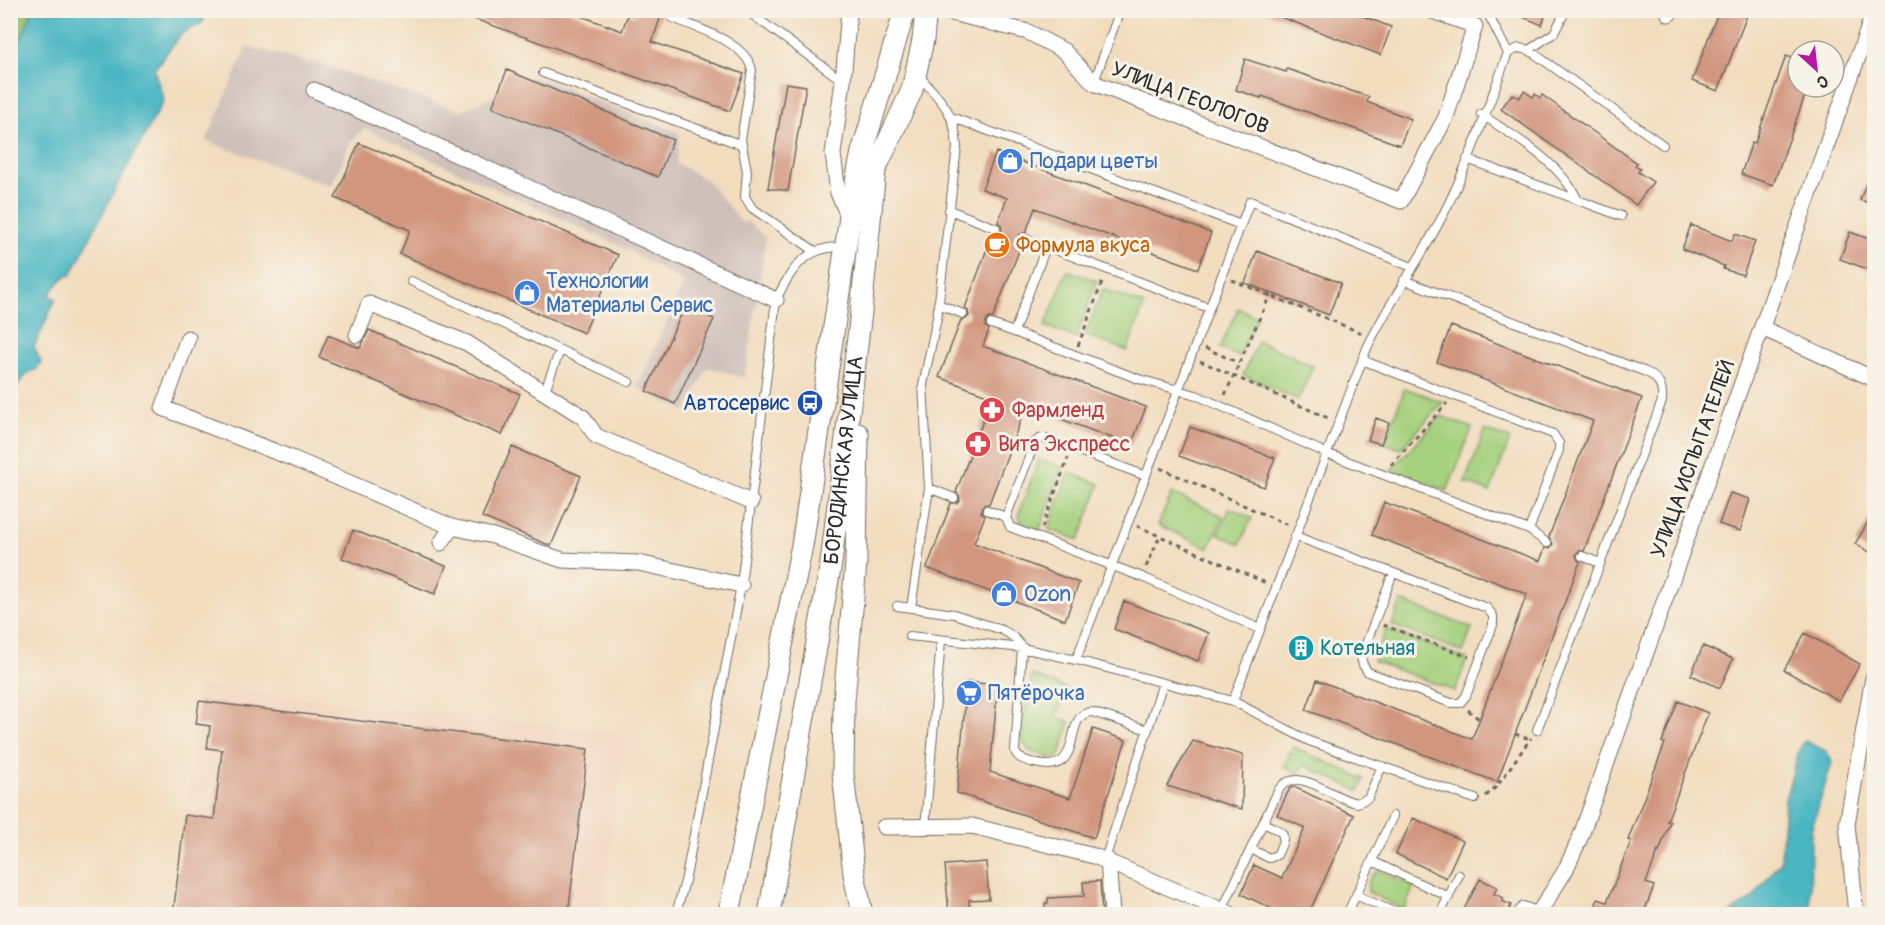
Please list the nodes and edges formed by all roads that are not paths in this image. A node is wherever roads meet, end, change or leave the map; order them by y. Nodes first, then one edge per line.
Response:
1 (746, 10) edge
2 (849, 10) edge
3 (905, 10) edge
4 (927, 10) edge
5 (940, 10) edge
6 (1120, 10) edge
7 (1430, 10) edge
8 (1566, 10) edge
9 (1487, 11) edge
10 (1875, 12) edge
11 (673, 18) dead end
12 (1529, 50) junction
13 (1508, 53) junction
14 (916, 72) junction
15 (543, 73) dead end
16 (843, 81) junction
17 (1094, 83) junction
18 (314, 90) dead end
19 (1483, 115) junction
20 (951, 117) junction
21 (741, 145) junction
22 (1663, 146) dead end
23 (1467, 159) junction
24 (1578, 200) junction
25 (949, 210) junction
26 (1621, 216) dead end
27 (850, 220) junction
28 (1241, 225) junction
29 (996, 228) dead end
30 (1024, 238) dead end
31 (846, 247) junction
32 (1046, 247) junction
33 (815, 251) junction
34 (1412, 267) junction
35 (1404, 280) junction
36 (411, 281) dead end
37 (776, 300) junction
38 (938, 304) junction
39 (1209, 308) junction
40 (861, 312) junction
41 (963, 314) dead end
42 (991, 324) dead end
43 (1762, 328) junction
44 (1014, 332) junction
45 (357, 335) dead end
46 (189, 338) dead end
47 (560, 350) junction
48 (1362, 360) junction
49 (1875, 379) edge
50 (629, 382) dead end
51 (1178, 391) junction
52 (544, 393) junction
53 (1326, 453) junction
54 (1146, 476) junction
55 (929, 488) junction
56 (954, 498) dead end
57 (751, 502) junction
58 (987, 510) dead end
59 (1006, 517) junction
60 (452, 527) junction
61 (1529, 530) junction
62 (1296, 532) junction
63 (441, 543) dead end
64 (1546, 543) dead end
65 (1582, 556) dead end
66 (1600, 563) junction
67 (1112, 565) junction
68 (1393, 573) junction
69 (741, 585) junction
70 (897, 606) dead end
71 (911, 608) junction
72 (1260, 629) junction
73 (909, 636) dead end
74 (941, 641) junction
75 (1022, 648) junction
76 (1076, 660) junction
77 (1873, 678) edge
78 (1163, 683) junction
79 (1233, 701) junction
80 (1148, 730) junction
81 (1538, 730) road end
82 (1382, 766) junction
83 (1475, 799) road end
84 (1393, 816) dead end
85 (1263, 823) junction
86 (884, 826) dead end
87 (925, 827) junction
88 (1251, 849) junction
89 (1107, 860) junction
90 (1372, 861) junction
91 (1459, 875) dead end
92 (1356, 895) junction
93 (1449, 897) junction
94 (1226, 912) edge
95 (1539, 913) edge
96 (676, 915) edge
97 (729, 915) edge
98 (769, 915) edge
99 (862, 915) edge
100 (1112, 915) edge
101 (1344, 915) edge
102 (1398, 915) edge
103 (1440, 915) edge
104 (1516, 915) edge
105 (1856, 915) edge

1 - 16 lane
2 - 16 street
3 - 27 street
4 - 14 street, БОРОДИНСКАЯ УЛИЦА
5 - 17 street, УЛИЦА ГЕОЛОГОВ
6 - 17 lane
7 - 17 street, УЛИЦА ГЕОЛОГОВ
8 - 12 lane
9 - 13 lane
10 - 43 street, УЛИЦА ИСПЫТАТЕЛЕЙ
11 - 21 lane
12 - 13 lane
12 - 22 lane
13 - 19 lane
14 - 20 lane
14 - 40 street, БОРОДИНСКАЯ УЛИЦА
15 - 21 lane
16 - 27 street
18 - 37 street
19 - 23 lane
19 - 24 lane
20 - 25 lane
20 - 28 lane
21 - 33 lane
23 - 24 lane
23 - 34 lane
24 - 26 lane
25 - 29 lane
25 - 38 lane
27 - 31 street
28 - 34 lane
28 - 39 lane
30 - 32 lane
31 - 33 lane
31 - 97 street
32 - 39 lane
32 - 44 lane
33 - 37 lane
34 - 35 lane
35 - 48 lane
35 - 66 lane
36 - 47 lane
37 - 57 lane
38 - 41 lane
38 - 55 lane
39 - 51 lane
40 - 98 street, БОРОДИНСКАЯ УЛИЦА
40 - 99 street
42 - 44 lane
43 - 49 street
43 - 95 street, УЛИЦА ИСПЫТАТЕЛЕЙ
44 - 51 lane
45 - 52 street
46 - 60 street
47 - 50 lane
47 - 52 lane
48 - 53 lane
48 - 61 lane
51 - 53 lane
51 - 54 lane
52 - 57 street
53 - 61 lane
53 - 62 lane
54 - 59 lane
54 - 67 lane
55 - 56 lane
55 - 71 lane
57 - 69 lane
58 - 59 lane
59 - 67 lane
60 - 63 street
60 - 69 street
61 - 64 lane
62 - 68 lane
62 - 72 lane
65 - 66 lane
66 - 81 lane
67 - 72 lane
67 - 76 lane
68 - 68 lane
69 - 96 lane
70 - 71 lane
71 - 75 lane
72 - 79 lane
73 - 74 lane
74 - 75 lane
74 - 87 lane
75 - 76 lane
75 - 80 lane
76 - 78 lane
77 - 105 street
78 - 79 lane
78 - 80 lane
79 - 82 lane
80 - 89 lane
82 - 83 lane
82 - 85 lane
84 - 90 lane
85 - 88 lane
85 - 88 lane
86 - 87 street
87 - 89 street
88 - 94 lane
89 - 94 street
89 - 100 street
90 - 92 lane
90 - 93 lane
91 - 93 lane
92 - 101 lane
92 - 102 lane
93 - 103 lane
95 - 104 lane

